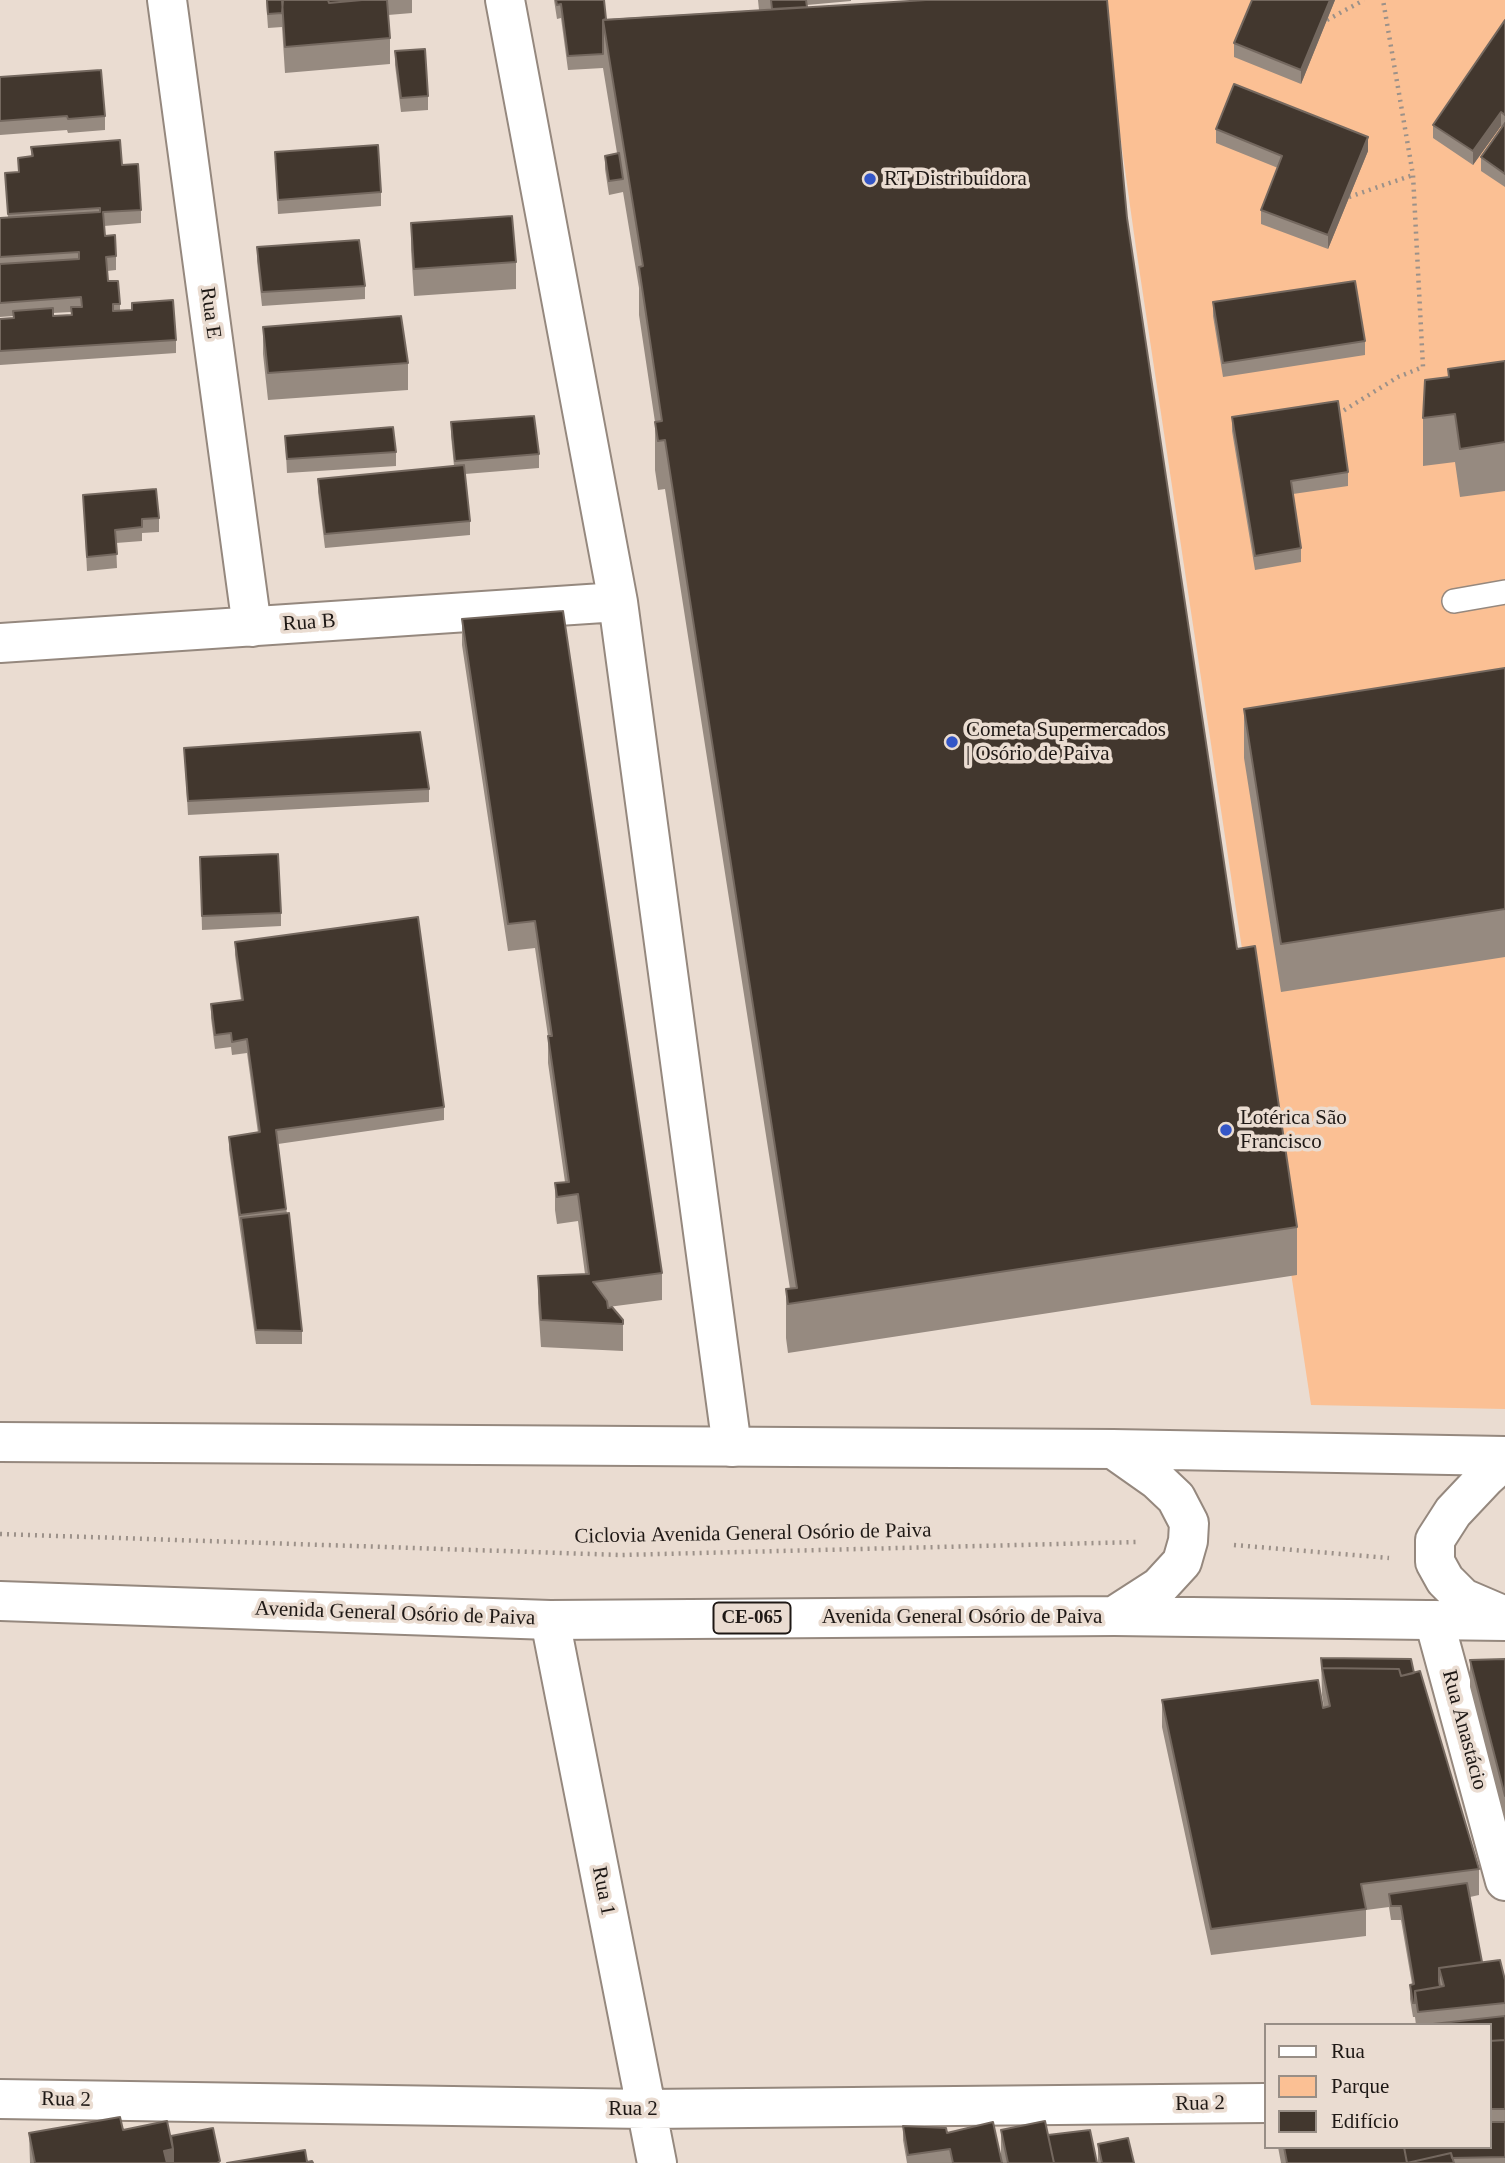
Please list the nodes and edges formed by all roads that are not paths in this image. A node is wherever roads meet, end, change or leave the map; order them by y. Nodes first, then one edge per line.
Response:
1 (167, 0) edge
2 (505, 0) edge
3 (1505, 592) edge
4 (1454, 600) dead end
5 (618, 602) junction
6 (253, 626) junction
7 (0, 643) edge
8 (0, 1442) edge
9 (732, 1447) junction
10 (1113, 1449) junction
11 (1505, 1458) edge
12 (0, 1601) edge
13 (1114, 1616) junction
14 (1505, 1618) edge
15 (550, 1620) junction
16 (1434, 1620) junction
17 (1505, 1881) edge
18 (0, 2099) edge
19 (1264, 2103) edge
20 (646, 2109) junction
21 (657, 2163) edge

1 - 6 street, Rua E
2 - 5 street
3 - 4 lane
5 - 6 street, Rua B
5 - 9 street
6 - 7 street, Rua B
8 - 9 street
9 - 10 street
10 - 11 street
10 - 13 street
11 - 14 street
12 - 15 street, Avenida General Osório de Paiva / CE-065
13 - 15 street, Avenida General Osório de Paiva / CE-065
13 - 16 street, Avenida General Osório de Paiva / CE-065
14 - 16 street, Avenida General Osório de Paiva / CE-065
15 - 20 street, Rua 1
16 - 17 street, Rua Anastácio
18 - 20 street, Rua 2
19 - 20 street, Rua 2
20 - 21 street, Rua 1

